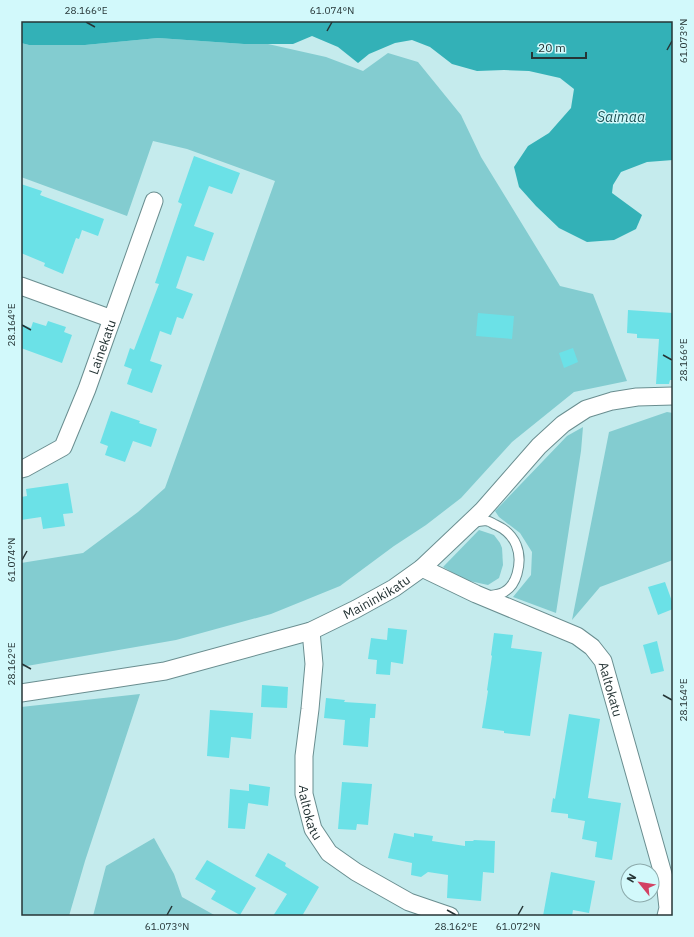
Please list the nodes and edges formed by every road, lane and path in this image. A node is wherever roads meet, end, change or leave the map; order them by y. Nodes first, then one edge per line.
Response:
1 (154, 201) dead end
2 (21, 286) edge
3 (112, 319) junction
4 (673, 396) edge
5 (21, 469) edge
6 (470, 523) junction
7 (422, 568) junction
8 (476, 594) junction
9 (311, 631) junction
10 (21, 693) edge
11 (450, 916) edge
12 (666, 916) edge

1 - 3 street, Lainekatu
2 - 3 street
3 - 5 street, Lainekatu
4 - 6 street, Maininkikatu
6 - 7 street, Maininkikatu
6 - 8 lane
7 - 8 street, Aaltokatu
7 - 9 street, Maininkikatu
8 - 12 street, Aaltokatu
9 - 10 street, Maininkikatu
9 - 11 street, Aaltokatu

